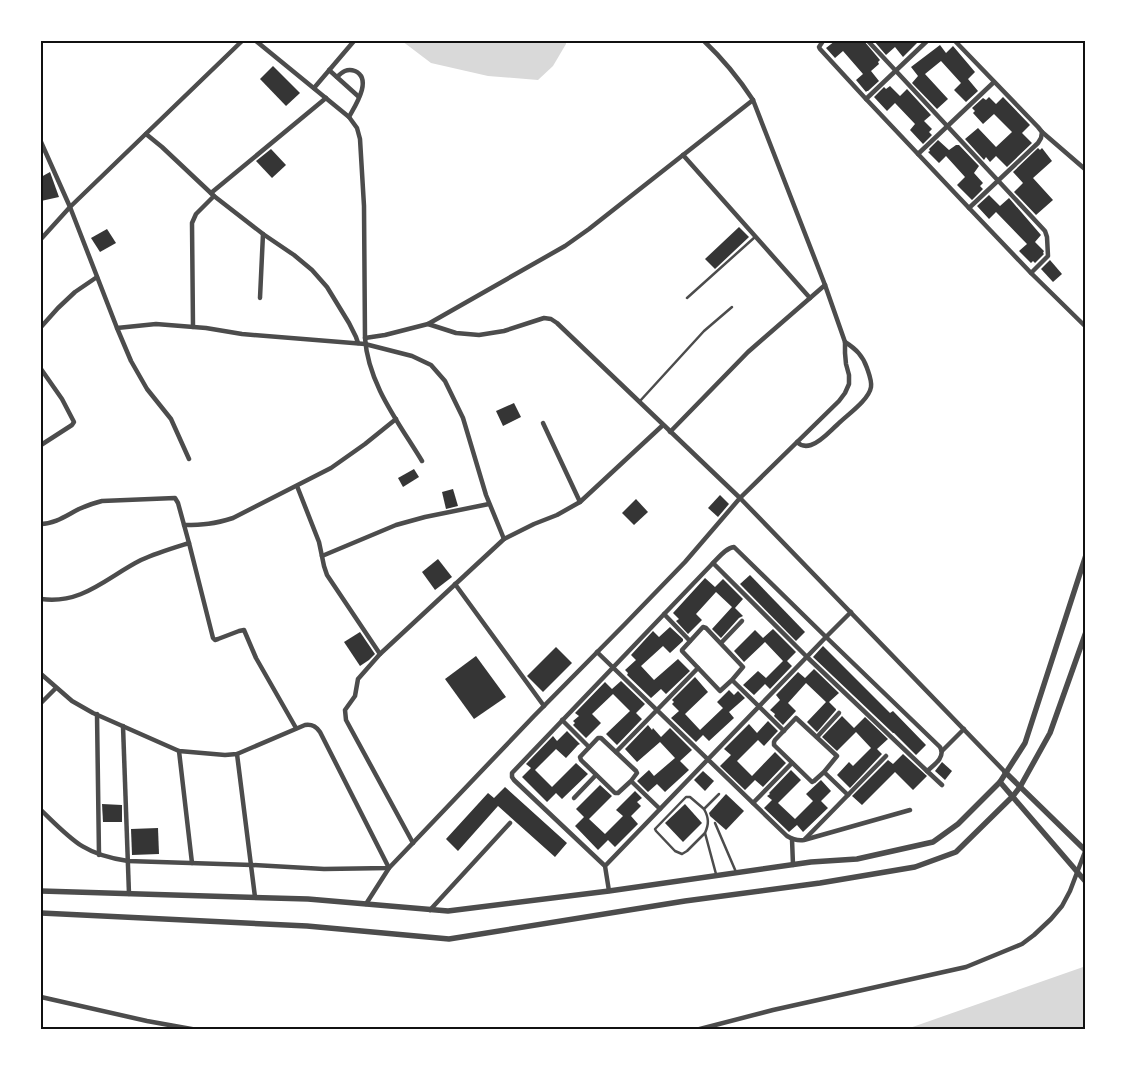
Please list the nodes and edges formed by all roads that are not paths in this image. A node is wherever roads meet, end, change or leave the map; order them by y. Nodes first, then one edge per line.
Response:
1 (242, 41) edge
2 (256, 41) edge
3 (354, 41) edge
4 (704, 41) edge
5 (823, 41) edge
6 (868, 41) edge
7 (927, 41) edge
8 (955, 41) edge
9 (329, 70) junction
10 (896, 71) junction
11 (337, 77) junction
12 (994, 82) junction
13 (314, 88) junction
14 (359, 97) junction
15 (326, 98) junction
16 (866, 99) junction
17 (753, 100) junction
18 (349, 116) junction
19 (948, 126) junction
20 (1042, 132) junction
21 (146, 134) junction
22 (41, 142) edge
23 (918, 154) junction
24 (683, 155) junction
25 (1086, 170) edge
26 (998, 181) junction
27 (212, 194) junction
28 (70, 206) junction
29 (969, 208) junction
30 (263, 234) junction
31 (755, 236) junction
32 (41, 239) edge
33 (1031, 273) junction
34 (97, 277) junction
35 (825, 285) junction
36 (260, 298) dead end
37 (687, 298) dead end
38 (810, 298) junction
39 (732, 307) dead end
40 (428, 324) junction
41 (41, 327) edge
42 (193, 327) junction
43 (1086, 327) edge
44 (117, 328) junction
45 (365, 338) junction
46 (846, 342) junction
47 (358, 344) junction
48 (365, 344) junction
49 (41, 370) edge
50 (639, 402) junction
51 (396, 418) junction
52 (543, 423) dead end
53 (663, 425) junction
54 (670, 432) junction
55 (797, 442) junction
56 (41, 445) edge
57 (189, 459) dead end
58 (422, 461) dead end
59 (297, 486) junction
60 (740, 498) junction
61 (580, 502) junction
62 (490, 504) junction
63 (41, 524) edge
64 (184, 524) junction
65 (504, 540) junction
66 (189, 543) junction
67 (1086, 555) edge
68 (322, 556) junction
69 (713, 563) junction
70 (454, 584) junction
71 (41, 599) edge
72 (851, 612) junction
73 (664, 614) junction
74 (742, 621) dead end
75 (1086, 632) edge
76 (826, 637) junction
77 (690, 641) junction
78 (721, 644) junction
79 (598, 652) junction
80 (380, 654) junction
81 (807, 657) junction
82 (612, 668) junction
83 (698, 668) junction
84 (41, 674) edge
85 (732, 680) junction
86 (56, 688) junction
87 (41, 703) edge
88 (544, 706) junction
89 (759, 707) junction
90 (656, 710) junction
91 (839, 713) dead end
92 (97, 714) junction
93 (562, 720) junction
94 (123, 726) junction
95 (296, 728) junction
96 (964, 729) junction
97 (784, 731) junction
98 (817, 737) junction
99 (589, 747) junction
100 (179, 751) junction
101 (942, 751) junction
102 (616, 752) junction
103 (237, 754) junction
104 (886, 756) dead end
105 (708, 760) junction
106 (792, 763) junction
107 (927, 771) junction
108 (824, 772) junction
109 (1005, 772) junction
110 (596, 775) junction
111 (631, 781) junction
112 (1000, 782) junction
113 (942, 785) dead end
114 (1020, 787) junction
115 (719, 794) dead end
116 (848, 795) junction
117 (1013, 796) junction
118 (574, 798) dead end
119 (753, 803) junction
120 (660, 809) junction
121 (41, 810) edge
122 (704, 810) junction
123 (910, 810) dead end
124 (510, 823) dead end
125 (715, 823) dead end
126 (705, 833) junction
127 (792, 839) junction
128 (804, 840) junction
129 (413, 843) junction
130 (1086, 850) edge
131 (99, 855) junction
132 (128, 861) junction
133 (192, 863) junction
134 (252, 865) junction
135 (793, 865) junction
136 (605, 866) junction
137 (389, 868) junction
138 (736, 873) junction
139 (1078, 873) junction
140 (716, 876) junction
141 (1086, 882) edge
142 (41, 891) edge
143 (609, 891) junction
144 (128, 894) junction
145 (255, 897) junction
146 (366, 904) junction
147 (430, 910) junction
148 (41, 912) edge
149 (41, 997) edge
150 (197, 1030) edge
151 (696, 1030) edge

1 - 21 street
2 - 13 street
3 - 9 street
4 - 17 street
5 - 16 street
6 - 10 street
7 - 10 street
8 - 12 street
9 - 11 street
9 - 13 street
10 - 16 street
10 - 19 street
11 - 14 street
11 - 14 street
12 - 19 street
12 - 20 street
13 - 15 street
14 - 18 street
15 - 18 street
15 - 27 street
16 - 23 street
17 - 24 street
17 - 35 street
18 - 45 street
19 - 23 street
19 - 26 street
20 - 25 street
20 - 26 street
21 - 27 street
21 - 28 street
22 - 28 street
23 - 29 street
24 - 31 street
24 - 40 street
26 - 29 street
26 - 33 street
27 - 30 street
27 - 42 street
28 - 32 street
28 - 34 street
29 - 33 street
30 - 36 street
30 - 47 street
31 - 37 lane
31 - 38 street
33 - 43 street
34 - 41 street
34 - 44 street
35 - 38 street
35 - 46 street
38 - 54 street
39 - 50 lane
40 - 45 street
40 - 50 street
42 - 44 street
42 - 47 street
44 - 57 street
45 - 48 street
46 - 55 street
46 - 55 street
47 - 48 street
48 - 51 street
48 - 62 street
49 - 56 street
50 - 53 street
51 - 58 street
51 - 59 street
52 - 61 street
53 - 54 street
53 - 61 street
54 - 60 street
55 - 60 street
59 - 64 street
59 - 68 street
60 - 72 street
60 - 79 street
61 - 65 street
62 - 65 street
62 - 68 street
63 - 64 street
64 - 66 street
65 - 70 street
66 - 71 street
66 - 95 street
67 - 109 street
68 - 80 street
69 - 73 street
69 - 76 street
69 - 81 street
70 - 80 street
70 - 88 street
72 - 76 street
72 - 96 street
73 - 77 street
73 - 82 street
74 - 78 street
75 - 114 street
76 - 81 street
76 - 101 street
77 - 78 street
77 - 83 street
78 - 85 street
79 - 82 street
79 - 88 street
80 - 129 street
81 - 89 street
81 - 107 street
82 - 90 street
82 - 93 street
83 - 85 street
83 - 90 street
84 - 86 street
85 - 89 street
86 - 87 street
86 - 92 street
88 - 129 street
89 - 97 street
89 - 105 street
90 - 102 street
90 - 105 street
91 - 98 street
92 - 94 street
92 - 131 street
93 - 99 street
93 - 136 street
94 - 100 street
94 - 132 street
95 - 103 street
95 - 137 street
96 - 101 street
96 - 109 street
97 - 98 street
97 - 106 street
98 - 108 street
99 - 102 street
99 - 110 street
100 - 103 street
100 - 133 street
101 - 107 street
102 - 111 street
103 - 134 street
104 - 116 street
105 - 119 street
105 - 120 street
106 - 108 street
106 - 119 street
107 - 113 street
108 - 116 street
109 - 112 street
109 - 114 street
110 - 111 street
110 - 118 street
111 - 120 street
112 - 117 street
112 - 135 street
114 - 117 street
114 - 130 street
115 - 122 lane
116 - 128 street
117 - 139 street
117 - 148 street
119 - 127 street
120 - 136 street
121 - 131 street
122 - 126 lane
122 - 126 lane
123 - 128 street
124 - 147 street
125 - 138 lane
126 - 140 lane
127 - 128 street
127 - 135 street
129 - 137 street
130 - 139 street
131 - 132 street
132 - 133 street
132 - 144 street
133 - 134 street
134 - 137 street
134 - 145 street
135 - 138 street
136 - 143 street
137 - 146 street
138 - 140 street
139 - 141 street
139 - 151 street
140 - 143 street
142 - 144 street
143 - 147 street
144 - 145 street
145 - 146 street
146 - 147 street
149 - 150 street

